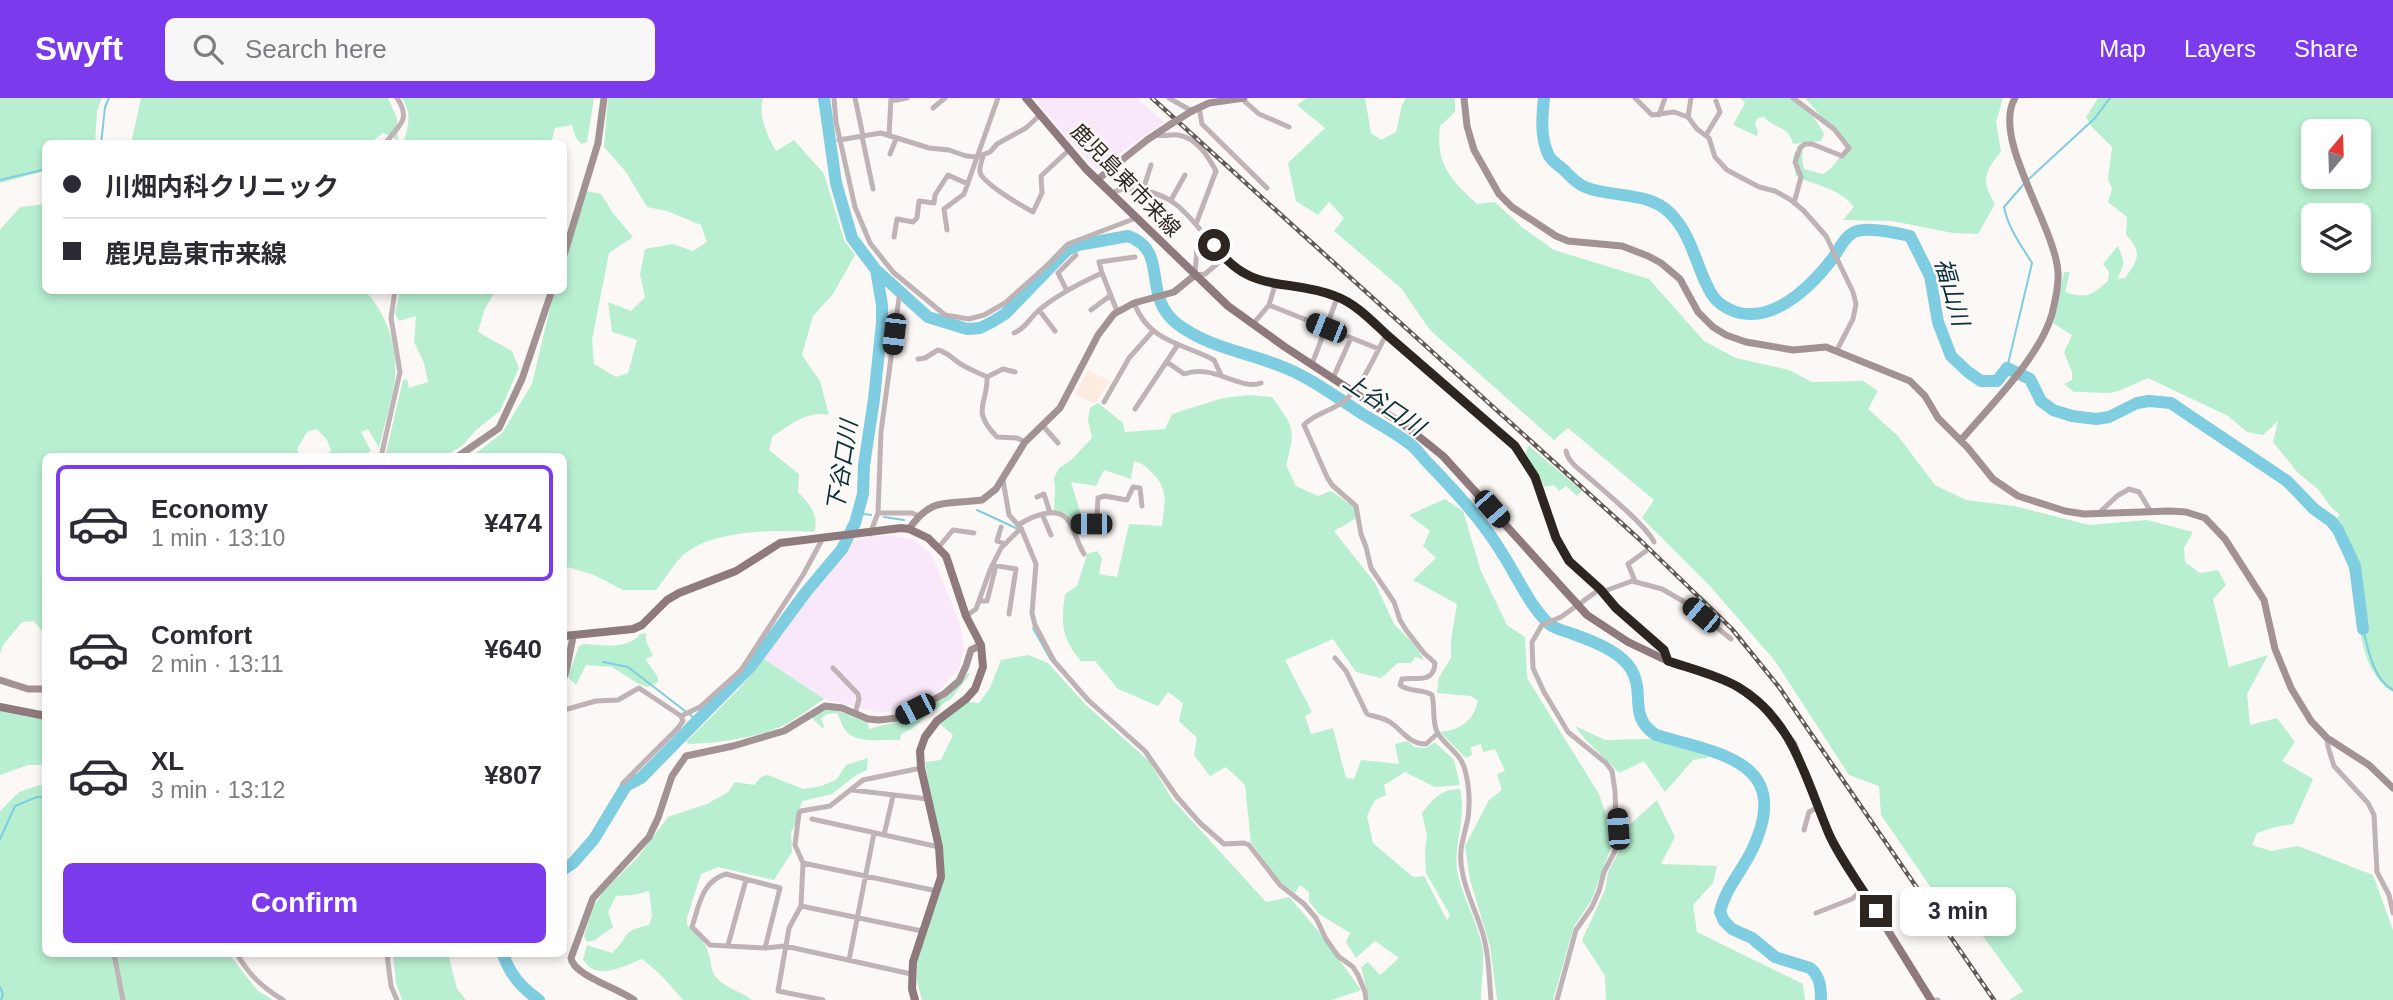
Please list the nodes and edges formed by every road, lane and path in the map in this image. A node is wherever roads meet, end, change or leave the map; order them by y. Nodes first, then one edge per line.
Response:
1 (397, 98) edge
2 (604, 98) edge
3 (834, 98) edge
4 (855, 98) edge
5 (907, 98) edge
6 (945, 98) edge
7 (998, 98) edge
8 (1169, 98) edge
9 (1464, 98) edge
10 (1635, 98) edge
11 (1665, 98) edge
12 (1691, 98) edge
13 (1793, 98) edge
14 (2015, 98) edge
15 (1029, 99) edge
16 (1235, 99) edge
17 (891, 100) edge
18 (1716, 101) dead end
19 (933, 108) dead end
20 (1195, 109) junction
21 (1040, 115) junction
22 (1659, 115) junction
23 (1688, 117) junction
24 (1289, 128) dead end
25 (1154, 135) junction
26 (1706, 135) junction
27 (862, 136) junction
28 (892, 138) junction
29 (388, 140) edge
30 (839, 140) junction
31 (1069, 150) junction
32 (890, 155) dead end
33 (980, 156) junction
34 (1151, 165) dead end
35 (1185, 176) dead end
36 (1097, 180) junction
37 (968, 184) junction
38 (1267, 188) dead end
39 (873, 189) dead end
40 (1143, 190) junction
41 (1111, 194) junction
42 (1171, 200) junction
43 (1794, 203) junction
44 (1136, 218) junction
45 (1196, 224) junction
46 (947, 230) dead end
47 (1204, 232) junction
48 (894, 237) dead end
49 (567, 245) edge
50 (1076, 255) dead end
51 (1135, 257) dead end
52 (1224, 258) junction
53 (1102, 273) junction
54 (1195, 275) junction
55 (1275, 285) junction
56 (1067, 291) junction
57 (394, 294) edge
58 (551, 294) edge
59 (1111, 295) junction
60 (1338, 296) junction
61 (898, 298) dead end
62 (1134, 303) junction
63 (1269, 305) junction
64 (1039, 310) junction
65 (1091, 310) dead end
66 (1117, 311) junction
67 (1253, 324) junction
68 (1326, 328) junction
69 (1055, 331) dead end
70 (1153, 331) junction
71 (1014, 333) dead end
72 (1387, 335) junction
73 (1351, 338) junction
74 (1177, 346) junction
75 (1379, 349) junction
76 (1837, 349) junction
77 (918, 359) dead end
78 (1167, 362) junction
79 (1312, 364) junction
80 (1015, 372) dead end
81 (1221, 375) junction
82 (987, 377) junction
83 (1333, 377) junction
84 (1261, 383) dead end
85 (1351, 393) junction
86 (1104, 402) dead end
87 (1135, 409) dead end
88 (1043, 426) junction
89 (1961, 440) junction
90 (1025, 442) junction
91 (1058, 443) dead end
92 (1566, 451) dead end
93 (382, 453) edge
94 (463, 453) edge
95 (1003, 480) junction
96 (1037, 497) dead end
97 (1142, 506) dead end
98 (2151, 512) junction
99 (878, 513) junction
100 (1050, 513) junction
101 (1042, 514) junction
102 (2098, 514) junction
103 (919, 516) junction
104 (1071, 524) junction
105 (1019, 526) junction
106 (1002, 527) dead end
107 (909, 529) junction
108 (974, 533) dead end
109 (870, 534) junction
110 (1051, 534) dead end
111 (825, 538) junction
112 (1654, 542) dead end
113 (1005, 544) junction
114 (938, 548) junction
115 (1646, 551) dead end
116 (1084, 554) dead end
117 (994, 567) junction
118 (1634, 581) junction
119 (1601, 590) junction
120 (1578, 606) junction
121 (1009, 614) dead end
122 (966, 616) junction
123 (567, 636) edge
124 (573, 637) junction
125 (1731, 639) dead end
126 (981, 645) junction
127 (1335, 658) dead end
128 (1668, 661) junction
129 (567, 667) edge
130 (833, 668) dead end
131 (0, 680) edge
132 (42, 689) edge
133 (0, 706) edge
134 (567, 709) edge
135 (855, 714) junction
136 (42, 715) edge
137 (681, 716) junction
138 (1438, 733) junction
139 (2327, 738) junction
140 (921, 768) junction
141 (623, 783) dead end
142 (2393, 788) edge
143 (852, 790) junction
144 (893, 796) junction
145 (928, 799) junction
146 (1818, 807) junction
147 (812, 819) dead end
148 (1804, 830) dead end
149 (874, 833) junction
150 (884, 835) junction
151 (939, 847) junction
152 (803, 863) junction
153 (866, 877) junction
154 (746, 880) junction
155 (1863, 889) junction
156 (937, 891) junction
157 (801, 906) junction
158 (1816, 913) dead end
159 (2393, 913) edge
160 (858, 918) junction
161 (922, 931) junction
162 (728, 945) junction
163 (785, 946) junction
164 (765, 948) junction
165 (115, 957) edge
166 (239, 957) edge
167 (387, 957) edge
168 (849, 960) junction
169 (911, 974) junction
170 (281, 999) edge
171 (123, 1000) edge
172 (397, 1000) edge
173 (634, 1000) edge
174 (823, 1000) edge
175 (915, 1000) edge
176 (1366, 1000) edge
177 (1491, 1000) edge
178 (1558, 1000) edge
179 (1931, 1000) edge

1 - 29 street
2 - 49 street
3 - 30 street
4 - 27 street
5 - 17 street
6 - 19 street
7 - 33 street
8 - 20 street
9 - 76 street
10 - 22 street
11 - 22 street
12 - 23 street
13 - 43 street
14 - 89 street
15 - 21 main road, 鹿児島東市来線
16 - 20 street
16 - 24 street
17 - 28 street
18 - 26 street
20 - 25 street, bridge
20 - 38 street
21 - 31 main road, 鹿児島東市来線
21 - 33 street
22 - 23 street
23 - 26 street
25 - 36 street
25 - 45 street
26 - 43 street
27 - 28 street
27 - 30 street
27 - 39 street
28 - 32 street
28 - 33 street
30 - 44 street
31 - 33 street
31 - 36 main road, 鹿児島東市来線
33 - 37 street
34 - 40 street
35 - 42 street
36 - 41 main road, 鹿児島東市来線
37 - 46 street
37 - 48 street
40 - 41 street
40 - 42 street
41 - 44 main road, 鹿児島東市来線
42 - 45 street
43 - 76 street
44 - 54 main road, 鹿児島東市来線
45 - 47 street
47 - 52 street
47 - 54 street
50 - 56 street
51 - 53 street
52 - 54 street
52 - 55 street
53 - 56 street
53 - 59 street
54 - 62 street
54 - 67 main road, 鹿児島東市来線
55 - 60 street
55 - 63 street
56 - 64 street
57 - 93 street
58 - 94 street
59 - 65 street
59 - 66 street
60 - 68 street
60 - 72 street
61 - 99 street
62 - 66 street
62 - 70 street
63 - 67 street
63 - 68 street
64 - 69 street
64 - 71 street
66 - 88 street
67 - 79 main road, 鹿児島東市来線
68 - 73 street
68 - 79 street
70 - 74 street
70 - 86 street
72 - 75 street
72 - 119 street
73 - 75 street
73 - 83 street
74 - 78 street
74 - 81 street
75 - 85 street
76 - 89 street
77 - 82 street
78 - 81 street
78 - 87 street
79 - 83 main road, 鹿児島東市来線
80 - 82 street
81 - 84 street
82 - 90 street
83 - 85 main road, 鹿児島東市来線
85 - 120 main road, 鹿児島東市来線
85 - 138 street
88 - 90 street
88 - 91 street
89 - 102 street
90 - 95 street
92 - 112 street
95 - 103 street
95 - 105 street
96 - 100 street
97 - 104 street
98 - 102 street
98 - 102 street
98 - 139 street
99 - 103 street
99 - 109 street
100 - 101 street
100 - 104 street
101 - 105 street
101 - 110 street
103 - 107 street
104 - 116 street
105 - 113 street
105 - 176 street
106 - 113 street
107 - 109 main road
107 - 114 main road
108 - 114 street
109 - 111 main road
111 - 124 main road
111 - 137 street
113 - 117 street
114 - 122 main road
115 - 118 street
117 - 121 street
117 - 122 street
118 - 119 street
118 - 125 street
119 - 120 street
119 - 128 street
120 - 128 main road, 鹿児島東市来線
120 - 178 street
122 - 126 main road
123 - 124 main road
124 - 129 street
126 - 135 street
126 - 140 main road
127 - 138 street
128 - 146 main road, 鹿児島東市来線
130 - 135 street
131 - 132 street
133 - 136 main road
134 - 137 street
135 - 173 street
137 - 141 street
138 - 177 street
139 - 142 street
139 - 159 street
140 - 143 street
140 - 145 main road
143 - 144 street
143 - 152 street
144 - 145 street
144 - 150 street
145 - 151 main road
146 - 148 street
146 - 155 main road, 鹿児島東市来線
147 - 149 street
149 - 150 street
149 - 153 street
150 - 151 street
151 - 156 main road
152 - 153 street
152 - 157 street
153 - 156 street
153 - 160 street
154 - 162 street
154 - 162 street
154 - 164 street
155 - 158 street
155 - 179 main road, 鹿児島東市来線
156 - 161 main road
157 - 160 street
157 - 163 street
160 - 161 street
160 - 168 street
161 - 169 main road
162 - 164 street
163 - 164 street
163 - 168 street
163 - 174 street
165 - 171 street
166 - 170 street
167 - 172 street
168 - 169 street
169 - 175 main road

